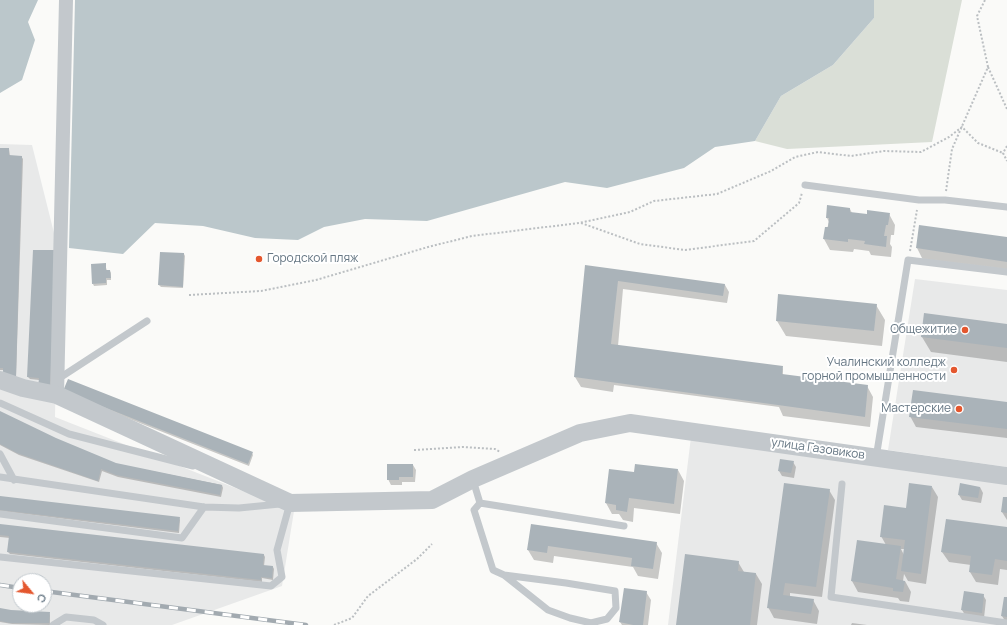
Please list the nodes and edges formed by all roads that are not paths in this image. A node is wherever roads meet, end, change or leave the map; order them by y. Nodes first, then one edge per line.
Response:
1 (66, 0) edge
2 (805, 185) road end
3 (1007, 207) edge
4 (1007, 272) edge
5 (147, 321) dead end
6 (0, 380) edge
7 (57, 387) junction
8 (0, 403) edge
9 (0, 454) edge
10 (876, 458) junction
11 (213, 468) junction
12 (1007, 476) edge
13 (0, 477) edge
14 (473, 479) junction
15 (14, 480) junction
16 (842, 484) dead end
17 (290, 503) junction
18 (480, 503) junction
19 (204, 507) junction
20 (0, 514) edge
21 (624, 526) dead end
22 (0, 557) edge
23 (504, 575) junction
24 (1007, 623) edge
25 (54, 625) edge
26 (103, 625) edge

1 - 7 street
2 - 3 lane
4 - 10 lane
5 - 7 lane
6 - 7 street
7 - 11 street
8 - 11 lane
9 - 15 lane
10 - 12 street, улица Газовиков
10 - 14 street, улица Газовиков
11 - 17 street
13 - 15 lane
14 - 17 street
14 - 18 lane
15 - 19 lane
16 - 24 lane
17 - 19 lane
17 - 22 lane
18 - 21 lane
18 - 23 lane
19 - 20 lane
23 - 23 lane
25 - 26 lane

